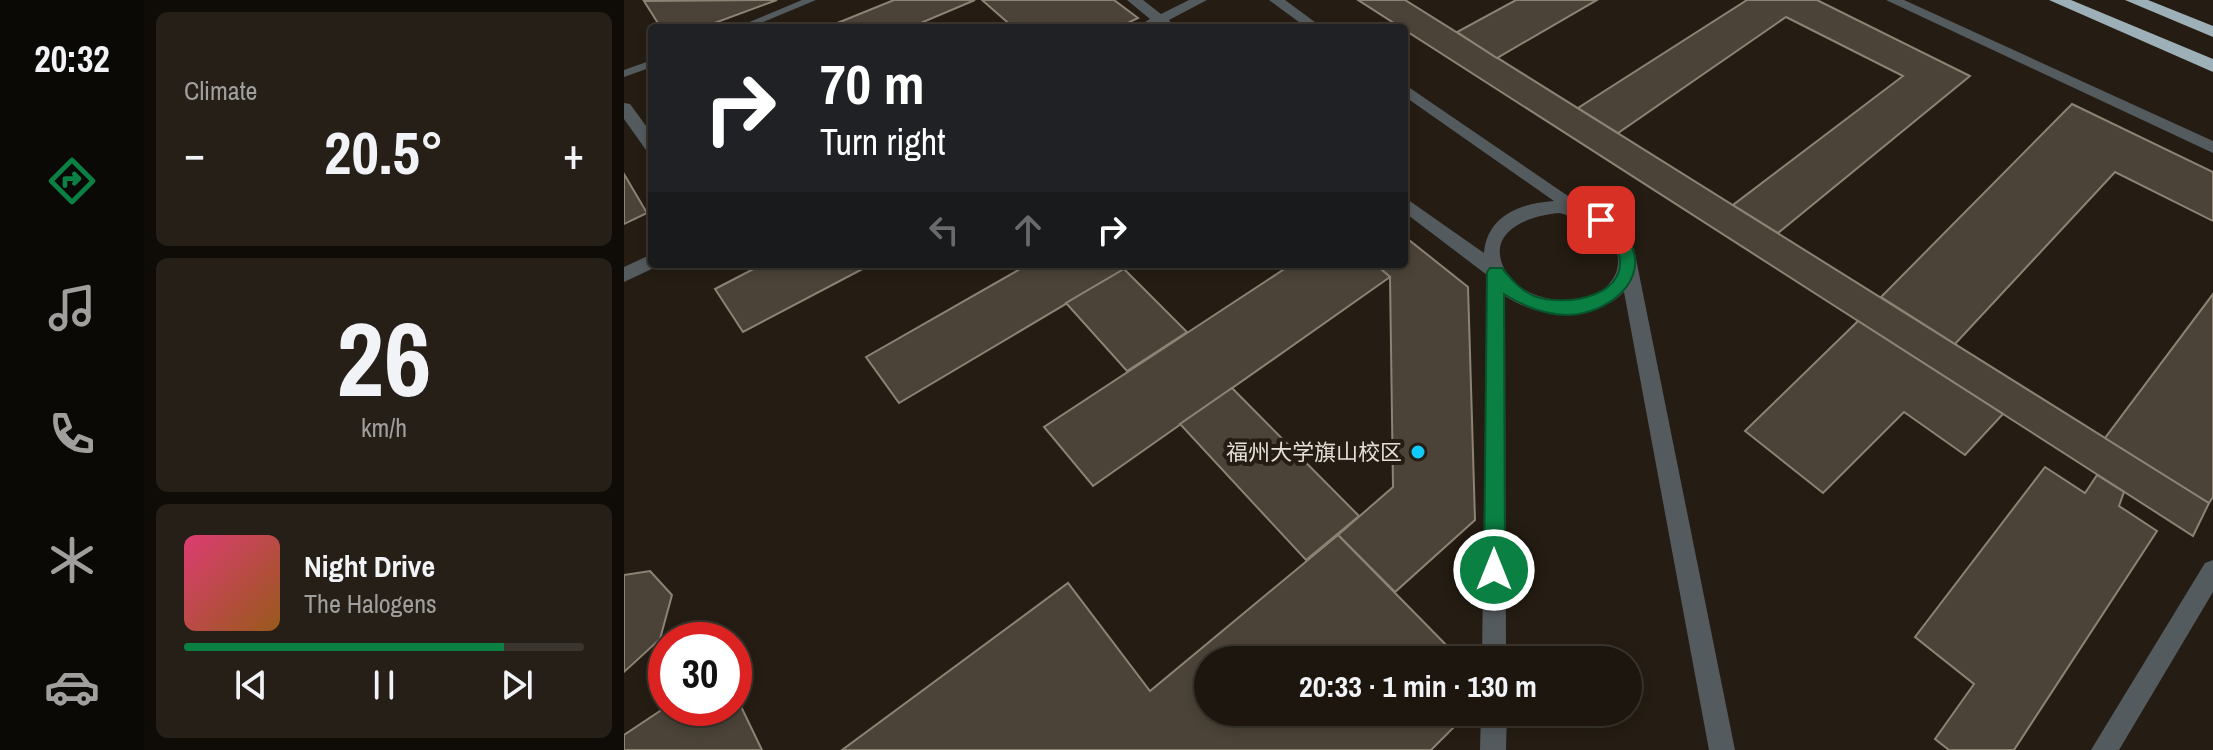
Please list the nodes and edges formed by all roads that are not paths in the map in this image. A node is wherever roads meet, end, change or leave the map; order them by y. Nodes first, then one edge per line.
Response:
1 (811, 0) edge
2 (1134, 0) edge
3 (1200, 0) edge
4 (1276, 0) edge
5 (1893, 0) edge
6 (2057, 0) edge
7 (2133, 0) edge
8 (750, 24) edge
9 (1166, 24) edge
10 (1310, 24) edge
11 (2213, 32) edge
12 (648, 65) edge
13 (2213, 66) edge
14 (624, 74) edge
15 (1408, 92) edge
16 (624, 108) edge
17 (648, 141) edge
18 (2213, 148) edge
19 (1408, 206) edge
20 (1581, 211) junction
21 (1625, 249) junction
22 (648, 263) edge
23 (1496, 272) junction
24 (624, 275) edge
25 (2213, 571) edge
26 (1494, 646) edge
27 (1494, 726) edge
28 (1493, 750) edge
29 (1722, 750) edge
30 (2104, 750) edge

1 - 8 lane
2 - 9 street
3 - 9 street
4 - 10 street
5 - 18 street
6 - 13 highway
7 - 11 highway
12 - 14 lane
15 - 20 street
16 - 17 street
19 - 23 street
20 - 21 street
20 - 23 street
21 - 23 street
21 - 29 street
22 - 24 street
23 - 26 street
25 - 30 street
27 - 28 street

